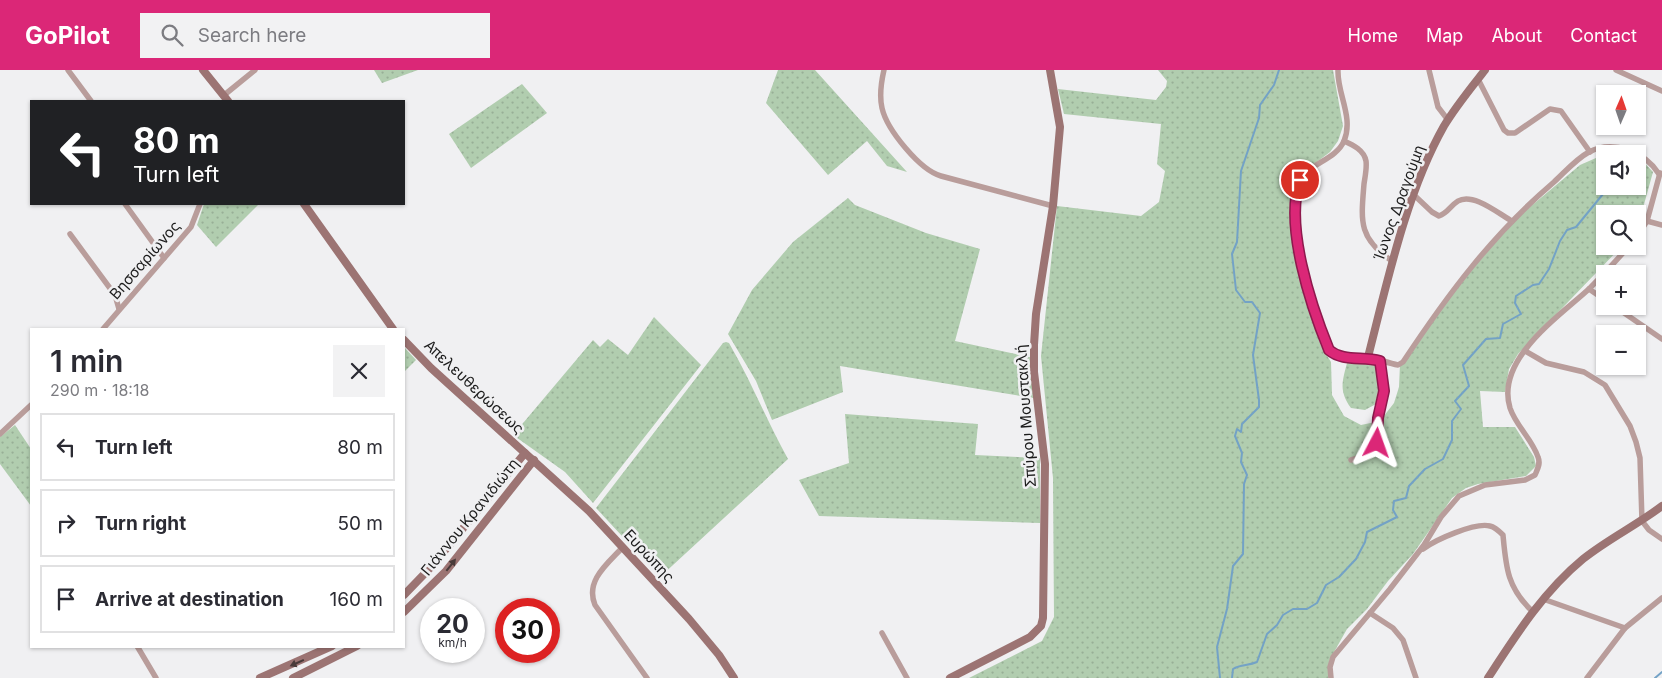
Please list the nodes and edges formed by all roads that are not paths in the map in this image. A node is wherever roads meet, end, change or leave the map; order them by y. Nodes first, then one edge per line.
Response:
1 (68, 70) edge
2 (203, 70) edge
3 (255, 70) edge
4 (884, 70) edge
5 (1050, 70) edge
6 (1338, 70) edge
7 (1429, 70) edge
8 (1485, 70) edge
9 (1616, 70) edge
10 (1478, 78) junction
11 (1662, 91) edge
12 (226, 99) edge
13 (90, 100) edge
14 (1448, 120) junction
15 (1344, 141) junction
16 (1590, 152) junction
17 (1660, 172) edge
18 (1414, 195) junction
19 (125, 205) edge
20 (200, 205) edge
21 (305, 205) edge
22 (1053, 206) junction
23 (1512, 221) junction
24 (1647, 221) joint
25 (1662, 225) edge
26 (70, 234) dead end
27 (1621, 255) edge
28 (164, 258) junction
29 (1392, 261) junction
30 (1589, 289) junction
31 (1596, 294) edge
32 (119, 309) junction
33 (1627, 315) edge
34 (104, 328) edge
35 (392, 328) edge
36 (1662, 339) edge
37 (405, 341) edge
38 (1525, 351) junction
39 (1368, 357) junction
40 (1380, 361) junction
41 (30, 406) edge
42 (1, 431) edge
43 (525, 453) junction
44 (534, 460) junction
45 (1351, 460) dead end
46 (1662, 506) edge
47 (1642, 521) junction
48 (1662, 539) edge
49 (622, 548) junction
50 (1414, 557) junction
51 (405, 594) edge
52 (1662, 598) edge
53 (1543, 599) junction
54 (405, 611) edge
55 (1532, 611) junction
56 (1370, 613) junction
57 (1625, 628) junction
58 (882, 633) dead end
59 (138, 648) edge
60 (328, 648) edge
61 (352, 648) edge
62 (155, 678) edge
63 (260, 678) edge
64 (293, 678) edge
65 (647, 678) edge
66 (734, 678) edge
67 (907, 678) edge
68 (950, 678) edge
69 (1331, 678) edge
70 (1416, 678) edge
71 (1488, 678) edge
72 (1587, 678) edge

1 - 13 street
2 - 12 street
3 - 12 street
4 - 22 street
5 - 22 street, Σπύρου Μουστακλή
6 - 15 street
7 - 14 street
8 - 10 street, Ίωνος Δραγούμη
9 - 11 street
10 - 14 street, Ίωνος Δραγούμη
10 - 16 street
14 - 18 street, Ίωνος Δραγούμη
15 - 29 street
15 - 39 street
16 - 17 street
16 - 23 street
17 - 24 street
18 - 23 street
18 - 29 street, Ίωνος Δραγούμη
19 - 28 street
20 - 28 street, Βησσαρίωνος
21 - 35 street
22 - 68 street, Σπύρου Μουστακλή
23 - 40 street
24 - 25 street
26 - 32 street
27 - 30 street
28 - 32 street, Βησσαρίωνος
29 - 39 street, Ίωνος Δραγούμη
30 - 31 street
30 - 38 street
32 - 34 street, Βησσαρίωνος
33 - 36 street
37 - 43 street, Απελευθερώσεως
38 - 47 street
38 - 50 street
39 - 40 street
40 - 45 street
41 - 42 street
43 - 44 street, Απελευθερώσεως
43 - 51 street, Γιάννου Κρανιδιώτη
44 - 49 street, Ευρώπης
54 -> 44 street, Γιάννου Κρανιδιώτη
46 - 47 street
47 - 48 street
47 - 53 street
49 - 65 street
49 - 66 street, Ευρώπης
50 - 55 street
50 - 56 street
52 - 57 street
53 - 55 street
53 - 57 street
55 - 71 street
56 - 69 street
56 - 70 street
57 - 72 street
58 - 67 street
59 - 62 street
60 -> 63 street
61 - 64 street

